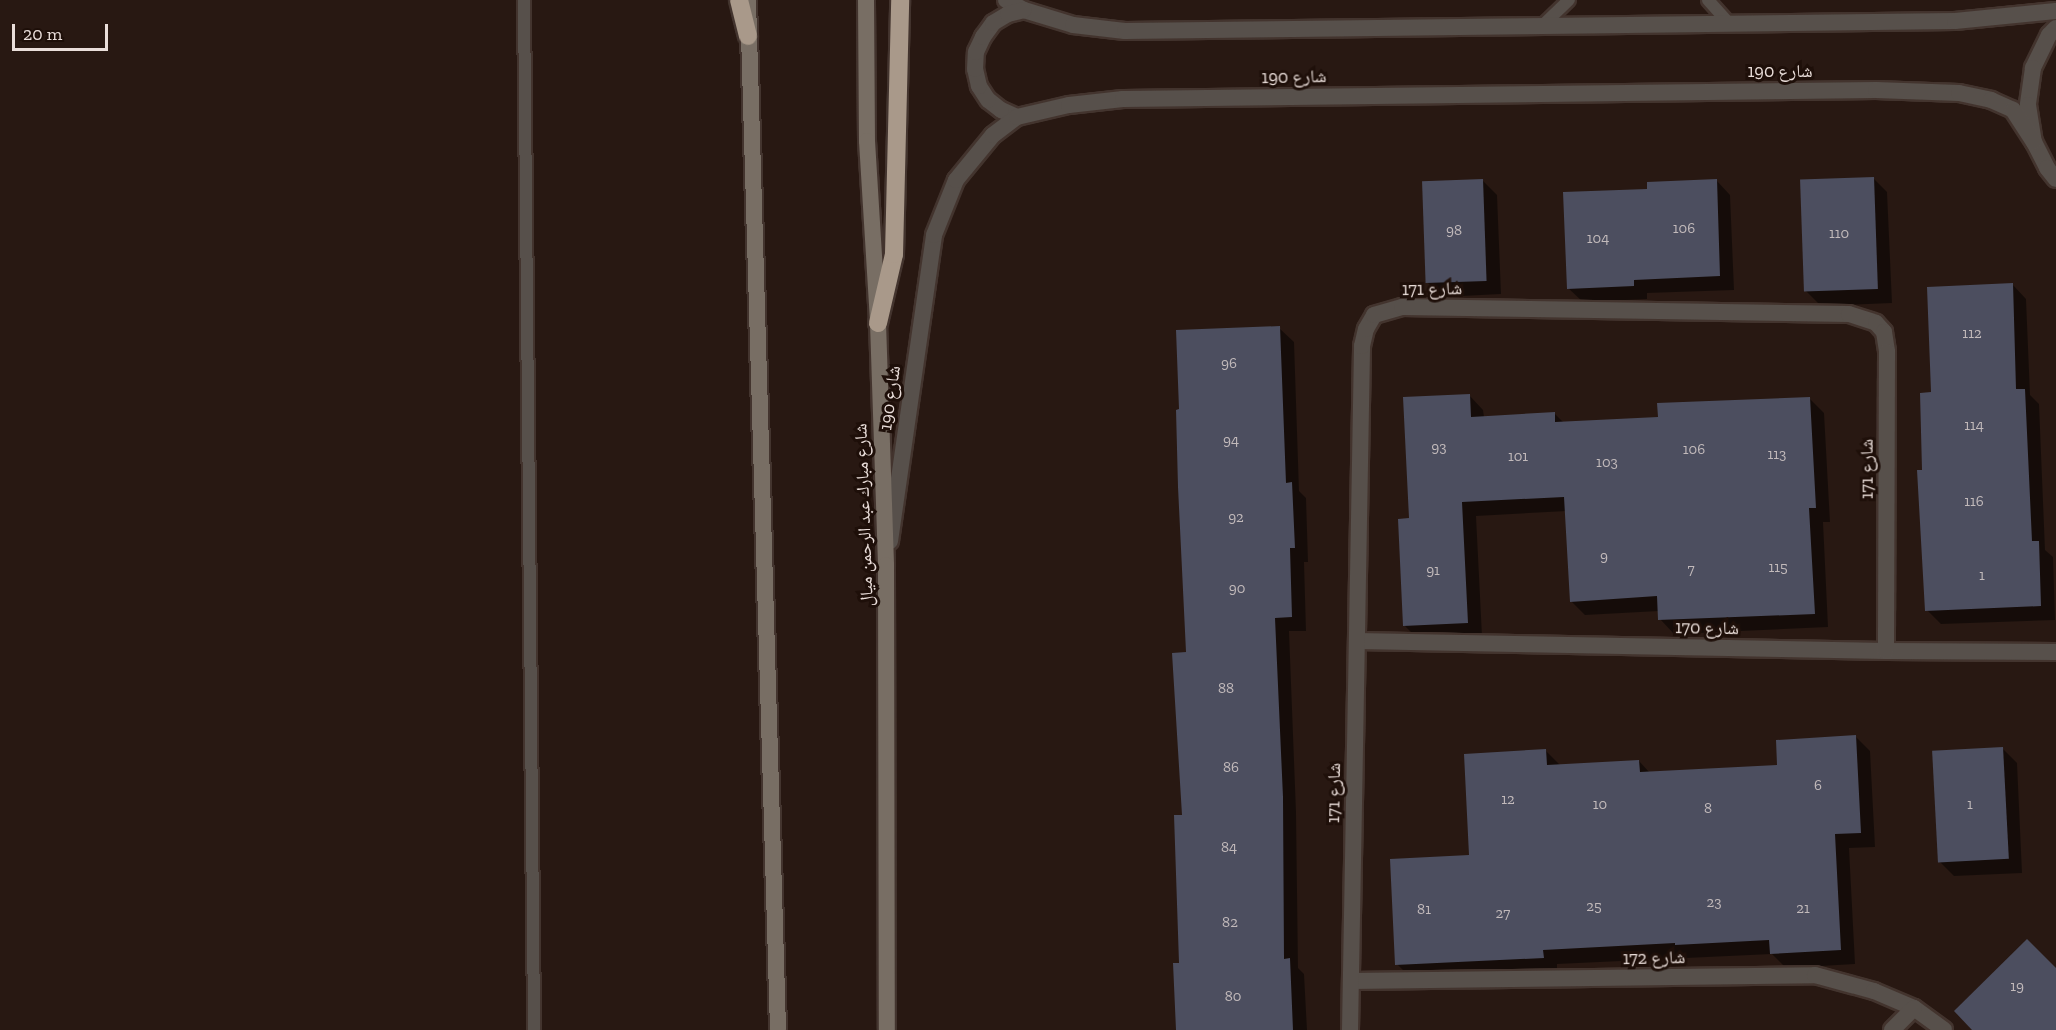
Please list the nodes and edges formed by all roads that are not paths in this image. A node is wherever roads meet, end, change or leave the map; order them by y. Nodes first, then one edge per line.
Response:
1 (524, 0) edge
2 (739, 0) edge
3 (748, 0) edge
4 (866, 0) edge
5 (900, 0) edge
6 (1006, 0) edge
7 (1569, 0) edge
8 (1708, 0) edge
9 (1024, 10) junction
10 (2056, 11) edge
11 (1729, 23) junction
12 (1543, 25) junction
13 (2056, 28) edge
14 (748, 36) junction
15 (1017, 117) junction
16 (2034, 142) junction
17 (2056, 179) edge
18 (878, 323) junction
19 (886, 565) junction
20 (1357, 640) junction
21 (1886, 651) junction
22 (2056, 652) edge
23 (1351, 981) junction
24 (1914, 1008) junction
25 (534, 1030) edge
26 (778, 1030) edge
27 (887, 1030) edge
28 (1350, 1030) edge
29 (1892, 1030) edge
30 (1944, 1030) edge

1 - 25 lane
2 - 14 highway
3 - 14 main road
4 - 18 main road, شارع مبارك عبد الرحمن ميال
5 - 18 highway
6 - 9 street
7 - 12 lane
8 - 11 lane
9 - 12 street
9 - 15 street
10 - 11 street
11 - 12 street
13 - 16 street
14 - 26 main road
15 - 16 street, شارع 190
15 - 19 street, شارع 190
16 - 17 street
18 - 19 main road, شارع مبارك عبد الرحمن ميال
19 - 27 main road, شارع مبارك عبد الرحمن ميال
20 - 21 street, شارع 170
20 - 21 street, شارع 171
20 - 23 street, شارع 171
21 - 22 street, شارع 170
23 - 24 street, شارع 172
23 - 28 street, شارع 171
24 - 29 street
24 - 30 street, شارع 172

